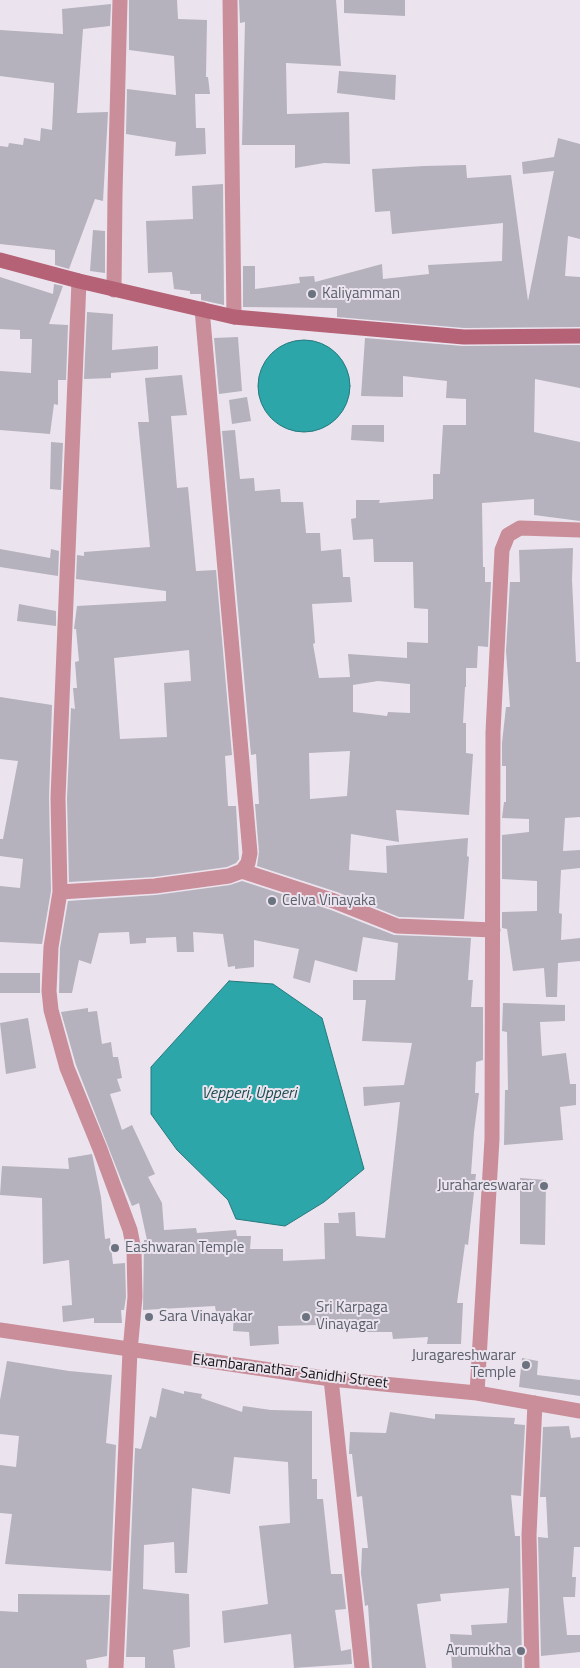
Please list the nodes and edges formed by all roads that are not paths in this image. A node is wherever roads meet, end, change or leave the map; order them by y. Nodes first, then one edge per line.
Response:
1 (120, 0) edge
2 (230, 0) edge
3 (0, 260) edge
4 (79, 281) junction
5 (114, 290) junction
6 (202, 309) junction
7 (234, 317) junction
8 (580, 336) edge
9 (580, 530) edge
10 (242, 871) junction
11 (60, 892) junction
12 (493, 930) junction
13 (0, 1330) edge
14 (130, 1351) junction
15 (331, 1379) junction
16 (477, 1393) junction
17 (535, 1403) junction
18 (580, 1411) edge
19 (116, 1668) edge
20 (362, 1668) edge
21 (532, 1668) edge

1 - 5 street
2 - 7 street
3 - 4 main road
4 - 5 main road
4 - 11 street
5 - 6 main road
6 - 7 main road
6 - 10 street
7 - 8 main road
9 - 12 street
10 - 11 street
10 - 12 street
11 - 14 street
12 - 16 street
13 - 14 street, Ekambaranathar Sanidhi Street
14 - 15 street, Ekambaranathar Sanidhi Street
14 - 19 street
15 - 16 street, Ekambaranathar Sanidhi Street
15 - 20 street
16 - 17 street, Ekambaranathar Sanidhi Street
17 - 18 street, Ekambaranathar Sanidhi Street
17 - 21 street

